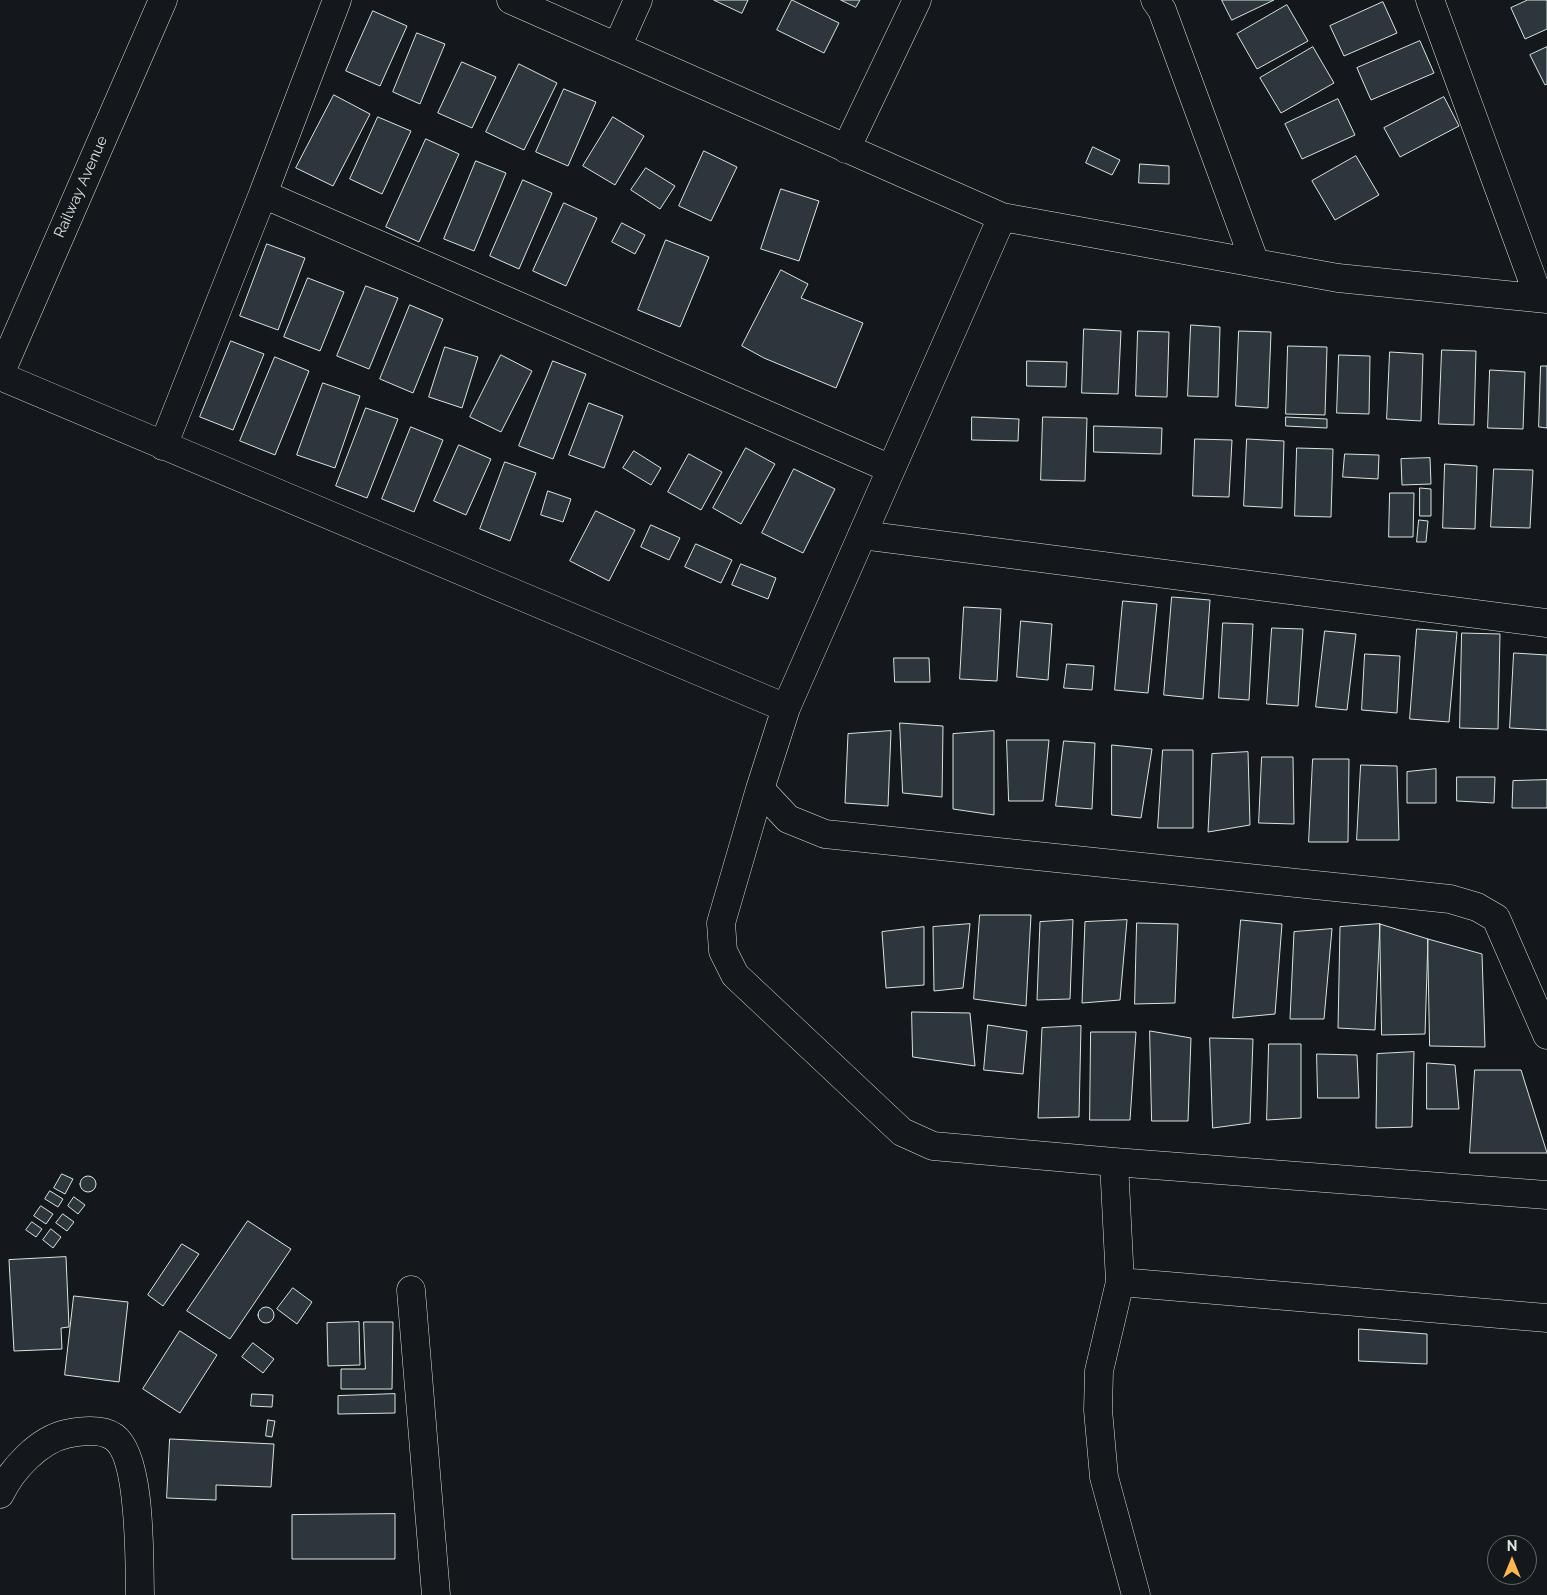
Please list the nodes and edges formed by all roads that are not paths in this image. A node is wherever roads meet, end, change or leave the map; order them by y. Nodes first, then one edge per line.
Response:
1 (163, 0) edge
2 (337, 0) edge
3 (511, 0) edge
4 (638, 0) edge
5 (917, 0) edge
6 (1155, 0) edge
7 (1430, 0) edge
8 (617, 47) junction
9 (846, 149) junction
10 (263, 194) junction
11 (1002, 217) junction
12 (1255, 263) junction
13 (1543, 299) edge
14 (0, 375) edge
15 (163, 446) junction
16 (891, 469) junction
17 (862, 535) junction
18 (1547, 623) edge
19 (786, 708) junction
20 (760, 789) junction
21 (1547, 1035) edge
22 (1114, 1162) junction
23 (1547, 1195) edge
24 (1120, 1282) junction
25 (411, 1290) dead end
26 (1547, 1318) edge
27 (0, 1494) edge
28 (140, 1595) edge
29 (436, 1595) edge
30 (1136, 1595) edge

1 - 14 street, Railway Avenue
2 - 10 street
3 - 8 street
4 - 8 street
5 - 9 street
6 - 12 street
7 - 13 street
8 - 9 street
9 - 11 street
10 - 15 street
10 - 16 street
11 - 12 street
11 - 16 street
12 - 13 street
14 - 15 street
15 - 19 street
16 - 17 street
17 - 18 street
17 - 19 street
19 - 20 street
20 - 21 street
20 - 22 street
22 - 23 street
22 - 24 street
24 - 26 street
24 - 30 street
25 - 29 street
27 - 28 street

